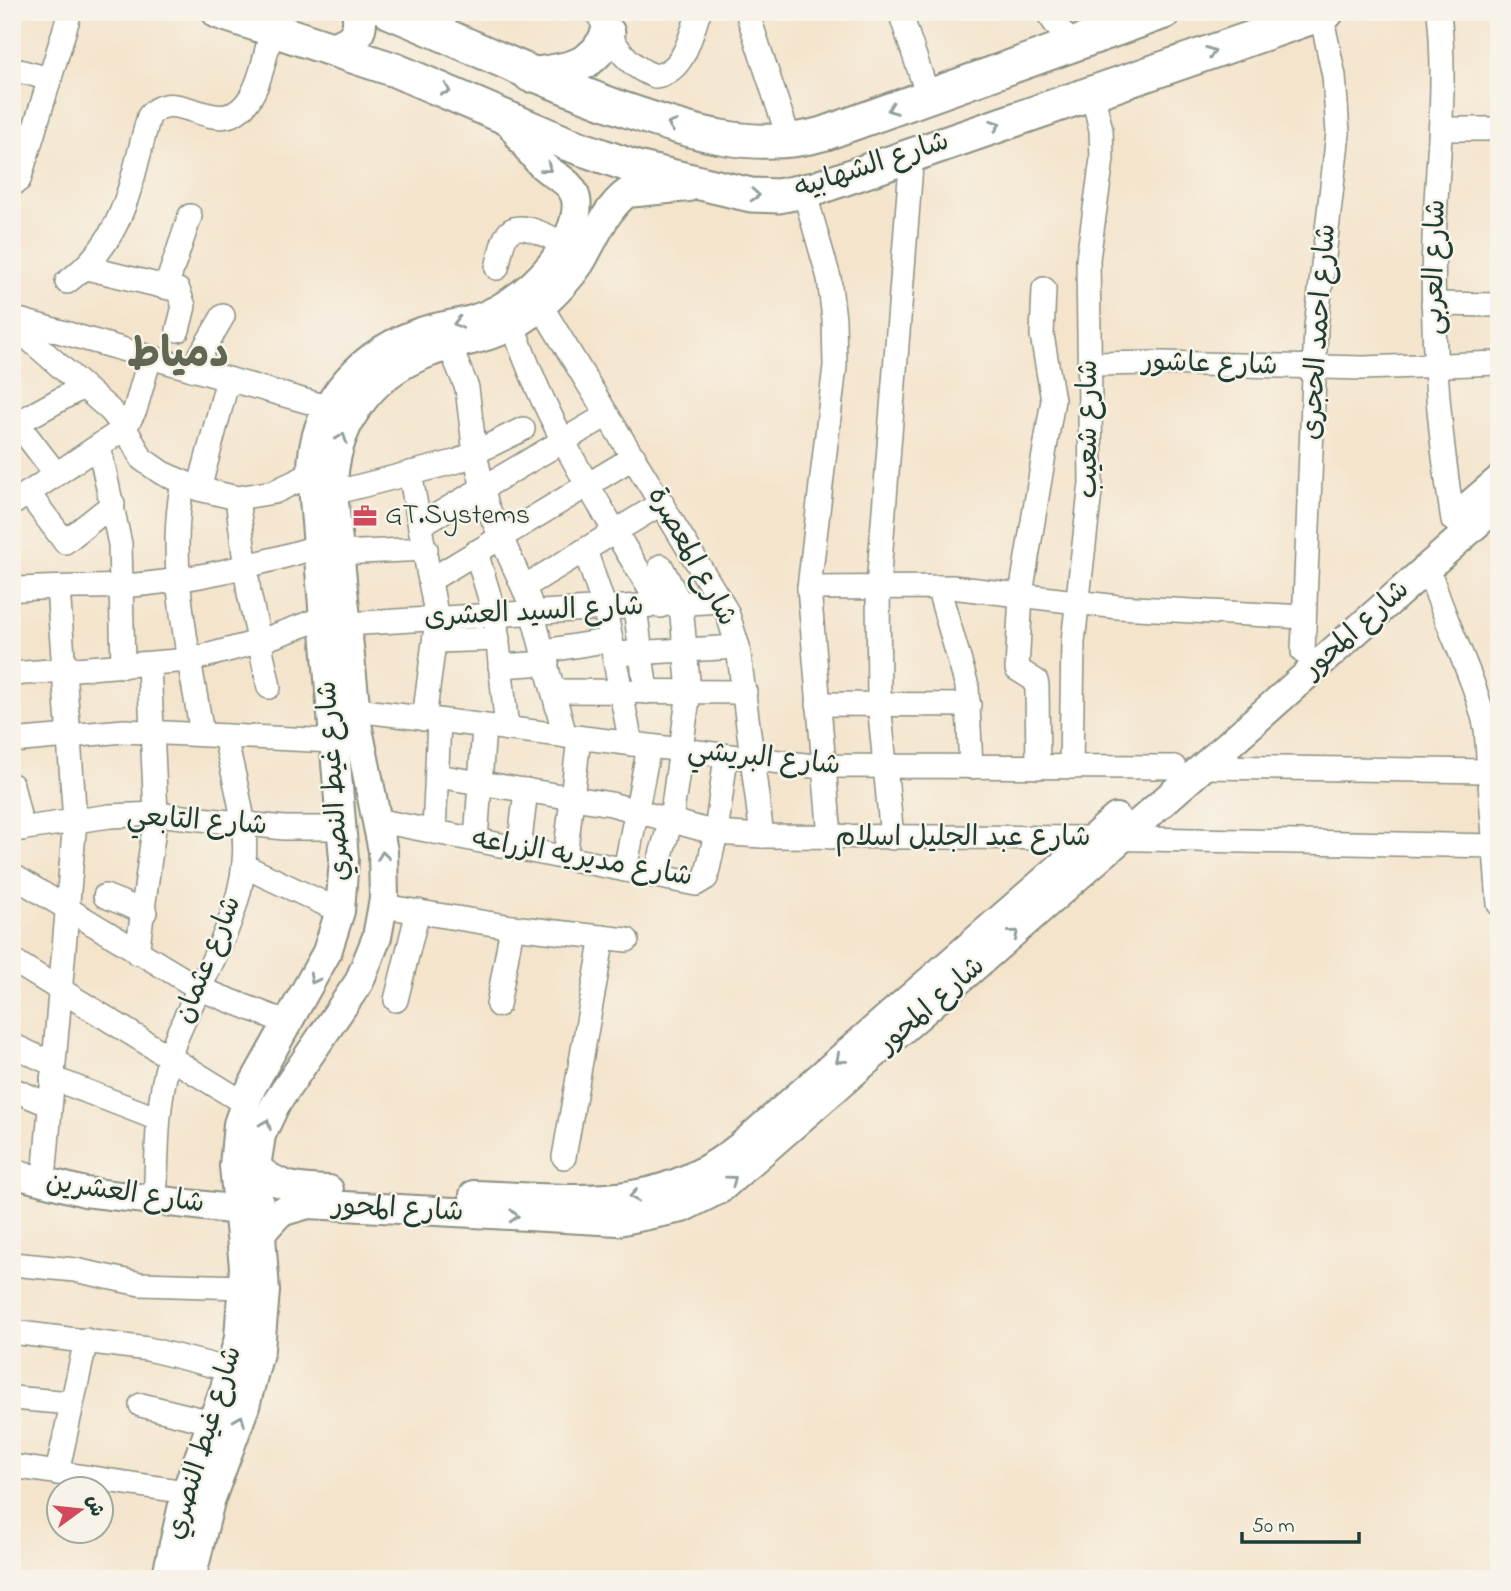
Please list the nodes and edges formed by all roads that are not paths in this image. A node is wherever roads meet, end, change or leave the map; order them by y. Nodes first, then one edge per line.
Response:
1 (70, 12) edge
2 (219, 12) edge
3 (359, 12) edge
4 (699, 12) edge
5 (747, 12) edge
6 (900, 12) edge
7 (1046, 12) edge
8 (1439, 12) edge
9 (1158, 13) edge
10 (1324, 13) edge
11 (400, 16) edge
12 (602, 23) edge
13 (272, 29) junction
14 (1071, 45) junction
15 (335, 48) junction
16 (12, 69) edge
17 (395, 69) junction
18 (530, 75) junction
19 (50, 79) junction
20 (1092, 92) junction
21 (928, 96) junction
22 (505, 115) junction
23 (846, 127) junction
24 (1441, 129) junction
25 (1499, 129) edge
26 (790, 142) junction
27 (897, 158) junction
28 (12, 185) edge
29 (707, 186) junction
30 (804, 191) junction
31 (576, 210) junction
32 (190, 216) dead end
33 (604, 221) junction
34 (565, 244) junction
35 (87, 268) junction
36 (497, 268) dead end
37 (67, 282) dead end
38 (166, 287) junction
39 (1044, 289) dead end
40 (1433, 304) junction
41 (1499, 305) edge
42 (541, 306) junction
43 (223, 316) dead end
44 (513, 325) junction
45 (14, 326) edge
46 (178, 330) dead end
47 (450, 347) junction
48 (150, 357) junction
49 (1499, 363) edge
50 (1089, 364) junction
51 (1436, 367) junction
52 (1314, 368) junction
53 (192, 369) junction
54 (228, 379) junction
55 (81, 388) junction
56 (327, 407) junction
57 (607, 415) junction
58 (15, 425) edge
59 (125, 428) junction
60 (523, 429) dead end
61 (563, 441) junction
62 (99, 446) junction
63 (475, 454) junction
64 (634, 457) junction
65 (410, 473) junction
66 (56, 474) junction
67 (312, 474) junction
68 (1499, 480) edge
69 (589, 484) junction
70 (191, 486) junction
71 (482, 489) junction
72 (333, 493) junction
73 (20, 498) edge
74 (237, 498) junction
75 (662, 503) junction
76 (113, 504) junction
77 (1499, 504) edge
78 (1453, 520) junction
79 (420, 525) junction
80 (616, 531) junction
81 (499, 538) junction
82 (689, 548) junction
83 (425, 549) junction
84 (328, 550) junction
85 (585, 550) junction
86 (476, 552) junction
87 (1428, 566) junction
88 (245, 568) junction
89 (652, 571) junction
90 (432, 579) junction
91 (180, 580) junction
92 (15, 584) edge
93 (122, 586) junction
94 (524, 587) junction
95 (878, 587) junction
96 (938, 587) junction
97 (58, 588) junction
98 (809, 589) junction
99 (1021, 594) junction
100 (721, 601) junction
101 (1077, 602) junction
102 (671, 605) junction
103 (635, 607) junction
104 (605, 609) junction
105 (533, 613) junction
106 (495, 615) junction
107 (335, 621) junction
108 (437, 630) junction
109 (498, 639) junction
110 (1313, 641) junction
111 (258, 642) junction
112 (613, 647) junction
113 (738, 647) junction
114 (685, 650) junction
115 (641, 653) junction
116 (546, 657) junction
117 (190, 660) junction
118 (123, 666) junction
119 (149, 666) junction
120 (500, 666) junction
121 (64, 670) junction
122 (12, 674) edge
123 (269, 687) dead end
124 (554, 691) junction
125 (621, 692) junction
126 (646, 692) junction
127 (689, 692) junction
128 (744, 692) junction
129 (879, 703) junction
130 (818, 704) junction
131 (969, 705) junction
132 (356, 710) junction
133 (432, 720) junction
134 (484, 727) junction
135 (507, 729) junction
136 (153, 731) junction
137 (69, 734) junction
138 (213, 735) junction
139 (572, 737) junction
140 (12, 741) edge
141 (333, 741) junction
142 (640, 746) junction
143 (682, 751) junction
144 (726, 756) junction
145 (754, 760) junction
146 (825, 767) junction
147 (971, 767) junction
148 (1038, 767) junction
149 (1071, 767) junction
150 (1174, 767) junction
151 (1203, 767) junction
152 (887, 768) junction
153 (1490, 771) junction
154 (436, 776) junction
155 (480, 783) junction
156 (12, 785) edge
157 (526, 790) junction
158 (572, 798) junction
159 (637, 810) junction
160 (156, 814) junction
161 (376, 820) junction
162 (671, 820) junction
163 (75, 821) junction
164 (243, 824) junction
165 (341, 828) junction
166 (17, 830) edge
167 (433, 832) junction
168 (716, 833) junction
169 (762, 836) junction
170 (830, 837) junction
171 (892, 838) junction
172 (1093, 838) junction
173 (1122, 839) junction
174 (476, 840) junction
175 (1495, 846) junction
176 (519, 849) junction
177 (565, 858) junction
178 (244, 866) junction
179 (625, 870) junction
180 (344, 872) junction
181 (12, 875) edge
182 (655, 876) junction
183 (105, 895) dead end
184 (384, 902) junction
185 (1499, 904) edge
186 (67, 910) junction
187 (418, 911) junction
188 (145, 912) junction
189 (336, 923) junction
190 (512, 927) junction
191 (603, 937) junction
192 (627, 940) dead end
193 (137, 953) junction
194 (371, 955) junction
195 (12, 960) edge
196 (59, 989) junction
197 (200, 989) junction
198 (396, 1000) dead end
199 (498, 1005) dead end
200 (288, 1023) junction
201 (12, 1045) edge
202 (170, 1058) junction
203 (53, 1071) junction
204 (12, 1089) edge
205 (244, 1103) junction
206 (50, 1105) junction
207 (158, 1119) junction
208 (12, 1156) edge
209 (564, 1157) dead end
210 (45, 1167) junction
211 (256, 1167) junction
212 (12, 1173) edge
213 (156, 1183) junction
214 (238, 1201) junction
215 (261, 1233) junction
216 (12, 1264) edge
217 (244, 1287) junction
218 (12, 1332) edge
219 (86, 1340) junction
220 (231, 1370) junction
221 (12, 1398) edge
222 (72, 1403) junction
223 (141, 1405) dead end
224 (211, 1422) junction
225 (12, 1466) edge
226 (57, 1473) junction
227 (197, 1484) junction
228 (186, 1538) junction
229 (166, 1579) edge
230 (191, 1579) edge

1 - 19 street
2 - 13 highway, شارع الشهابيه
3 - 15 highway
4 - 12 street
5 - 26 street
6 - 21 street
7 - 14 street
8 - 24 street, شارع العربى
9 - 14 highway, شارع الشهابيه
20 -> 10 highway, شارع الشهابيه
10 - 52 street, شارع احمد الحجرى
11 - 17 highway
11 - 18 highway, شارع الشهابيه
12 - 18 highway
13 - 15 highway, شارع الشهابيه
13 - 35 street
14 - 21 highway, شارع الشهابيه
15 - 17 highway, شارع الشهابيه
16 - 19 street
17 -> 22 highway, شارع الشهابيه
26 -> 18 highway, شارع الشهابيه
19 - 28 street
27 -> 20 highway, شارع الشهابيه
20 - 50 street, شارع شعيب
21 -> 23 highway, شارع الشهابيه
22 - 29 highway, شارع الشهابيه
22 -> 31 main road
23 - 26 highway, شارع الشهابيه
23 - 27 highway
24 - 25 street
24 - 40 street, شارع العربى
27 - 30 highway, شارع الشهابيه
27 - 95 street
29 -> 30 highway, شارع الشهابيه
29 - 33 main road, شارع غيط النصري
30 - 98 street
31 - 33 main road
31 - 34 main road, شارع غيط النصري
32 - 38 street
33 - 42 main road, شارع غيط النصري
34 - 36 street
34 -> 56 main road, شارع غيط النصري
35 - 37 street
35 - 38 street
38 - 46 street
39 - 99 street
40 - 41 street
40 - 51 street, شارع العربى
42 - 44 main road, شارع غيط النصري
42 - 57 street, شارع المعصرة
43 - 53 street
44 - 47 main road, شارع غيط النصري
44 - 61 street
45 - 48 street
45 - 55 street
47 - 63 street
72 -> 47 main road, شارع غيط النصري
48 - 53 street
48 - 59 street
49 - 51 street, شارع عاشور
50 - 52 street, شارع عاشور
50 - 101 street, شارع شعيب
51 - 52 street, شارع عاشور
51 - 78 street, شارع العربى
52 - 110 street, شارع احمد الحجرى
53 - 54 street
54 - 56 street
54 - 70 street, شارع عثمان
55 - 58 street
55 - 59 street
56 - 67 main road, شارع غيط النصري
57 - 61 street
57 - 64 street, شارع المعصرة
58 - 66 street
59 - 62 street
59 - 70 street
60 - 63 street
61 - 69 street
61 - 71 street
62 - 66 street
62 - 76 street
63 - 65 street
63 - 71 street
64 - 69 street
64 - 75 street, شارع المعصرة
65 - 72 street
65 - 79 street
66 - 73 street
67 - 74 street
67 - 84 main road, شارع غيط النصري
68 - 78 main road, شارع المحور
69 - 80 street
69 - 81 street
70 - 74 street
70 - 91 street, شارع عثمان
71 - 79 street
71 - 81 street
72 - 84 main road, شارع غيط النصري
73 - 76 street
74 - 88 street
75 - 80 street
75 - 82 street, شارع المعصرة
76 - 93 street
77 - 87 main road, شارع المحور
78 - 110 main road, شارع المحور
79 - 83 street
80 - 85 street
80 - 89 street
81 - 86 street
81 - 94 street
82 - 89 street
82 - 100 street, شارع المعصرة
83 - 84 street
83 - 90 street
84 - 88 street
84 - 107 main road, شارع غيط النصري
85 - 94 street
85 - 104 street
86 - 90 street
86 - 106 street
87 - 110 main road, شارع المحور
87 - 153 street
88 - 91 street
88 - 111 street
89 - 102 street
90 - 108 street
91 - 93 street
91 - 117 street, شارع عثمان
92 - 97 street
93 - 97 street
93 - 118 street
94 - 105 street
95 - 96 street
95 - 98 street
95 - 129 street
96 - 99 street
96 - 131 street
97 - 121 street
98 - 130 street
99 - 101 street
99 - 148 street
100 - 102 street, شارع السيد العشرى
100 - 113 street, شارع المعصرة
101 - 110 street
101 - 149 street, شارع شعيب
102 - 103 street, شارع السيد العشرى
102 - 114 street
103 - 104 street, شارع السيد العشرى
103 - 115 street
104 - 105 street, شارع السيد العشرى
104 - 112 street
105 - 106 street, شارع السيد العشرى
105 - 116 street
106 - 108 street, شارع السيد العشرى
106 - 109 street
107 - 108 street, شارع السيد العشرى
107 - 111 street, شارع السيد العشرى
107 - 132 main road, شارع غيط النصري
107 - 141 main road, شارع غيط النصري
108 - 109 street
108 - 133 street
109 - 120 street
110 - 150 main road, شارع المحور
110 - 151 main road, شارع المحور
111 - 117 street, شارع السيد العشرى
111 - 123 street
112 - 115 street
112 - 116 street
112 - 125 street
113 - 114 street
113 - 128 street, شارع المعصرة
114 - 115 street
114 - 127 street
115 - 126 street
116 - 120 street
116 - 124 street
117 - 119 street, شارع السيد العشرى
117 - 138 street, شارع عثمان
118 - 119 street, شارع السيد العشرى
118 - 121 street, شارع السيد العشرى
119 - 136 street
120 - 135 street
121 - 122 street, شارع السيد العشرى
121 - 137 street
124 - 125 street
124 - 139 street
125 - 126 street
125 - 142 street
126 - 127 street
127 - 128 street
127 - 143 street
128 - 145 street, شارع المعصرة
129 - 130 street
129 - 131 street
129 - 152 street
130 - 146 street
131 - 147 street
132 - 133 street, شارع البريشي
132 - 161 main road, شارع غيط النصري
133 - 134 street, شارع البريشي
133 - 154 street
134 - 135 street, شارع البريشي
134 - 155 street
135 - 139 street, شارع البريشي
136 - 137 street
136 - 138 street
136 - 160 street
137 - 140 street
137 - 163 street
138 - 141 street
138 - 164 street, شارع عثمان
139 - 142 street, شارع البريشي
139 - 158 street
141 - 165 main road, شارع غيط النصري
142 - 143 street, شارع البريشي
142 - 159 street
143 - 144 street, شارع البريشي
143 - 162 street
144 - 145 street, شارع البريشي
144 - 168 street, شارع مديريه الزراعه
145 - 146 street, شارع البريشي
145 - 169 street, شارع المعصرة
146 - 152 street, شارع البريشي
146 - 170 street
147 - 148 street, شارع البريشي
147 - 152 street, شارع البريشي
148 - 149 street, شارع البريشي
149 - 150 street, شارع البريشي
150 - 172 main road, شارع المحور
151 - 153 street
151 - 173 main road, شارع المحور
152 - 171 street
153 - 175 street
154 - 155 street, شارع عبد الجليل اسلام
154 - 167 street
155 - 157 street, شارع عبد الجليل اسلام
155 - 174 street
156 - 166 street
157 - 158 street, شارع عبد الجليل اسلام
157 - 176 street
158 - 159 street, شارع عبد الجليل اسلام
158 - 177 street
159 - 162 street, شارع عبد الجليل اسلام
159 - 179 street
160 - 163 street, شارع التابعي
160 - 164 street, شارع التابعي
160 - 188 street
161 - 167 street, شارع مديريه الزراعه
184 -> 161 main road, شارع غيط النصري
162 - 168 street, شارع عبد الجليل اسلام
162 - 182 street
163 - 166 street, شارع التابعي
163 - 186 street
164 - 165 street, شارع التابعي
164 - 178 street, شارع عثمان
165 - 180 main road, شارع غيط النصري
167 - 174 street, شارع مديريه الزراعه
168 - 169 street, شارع عبد الجليل اسلام
168 - 182 street, شارع مديريه الزراعه
169 - 170 street, شارع عبد الجليل اسلام
170 - 171 street, شارع عبد الجليل اسلام
171 - 172 street, شارع عبد الجليل اسلام
172 - 173 street, شارع عبد الجليل اسلام
172 -> 211 main road, شارع المحور
173 - 175 street, شارع عبد الجليل اسلام
215 -> 173 main road, شارع المحور
174 - 176 street, شارع مديريه الزراعه
175 - 185 street
176 - 177 street, شارع مديريه الزراعه
177 - 179 street, شارع مديريه الزراعه
178 - 189 street
178 - 197 street, شارع عثمان
179 - 182 street, شارع مديريه الزراعه
180 - 184 main road
180 - 189 main road, شارع غيط النصري
181 - 186 street
183 - 188 street
184 - 187 street
184 - 194 main road, شارع غيط النصري
186 - 193 street
186 - 196 street
187 - 190 street
187 - 198 street
188 - 193 street
189 - 194 main road
189 -> 200 main road, شارع غيط النصري
190 - 191 street
190 - 199 street
191 - 192 street
191 - 209 street
193 - 197 street
211 -> 194 main road, شارع غيط النصري
195 - 196 street
196 - 202 street
196 - 203 street
197 - 200 street
197 - 202 street, شارع عثمان
200 - 205 main road, شارع غيط النصري
201 - 203 street
202 - 205 street
202 - 207 street, شارع عثمان
203 - 206 street
203 - 207 street
204 - 206 street
205 - 214 main road, شارع غيط النصري
206 - 210 street
207 - 213 street, شارع عثمان
208 - 210 main road, شارع العشرين
210 - 213 main road, شارع العشرين
211 - 215 main road, شارع غيط النصري
212 - 214 main road, شارع العشرين
213 - 214 main road, شارع العشرين
214 - 217 main road, شارع غيط النصري
227 -> 215 main road, شارع غيط النصري
216 - 217 street
217 - 220 main road, شارع غيط النصري
218 - 219 street
219 - 220 street
219 - 222 street
220 - 224 main road, شارع غيط النصري
221 - 222 street
222 - 226 street
223 - 224 street
224 - 227 main road, شارع غيط النصري
225 - 226 street
226 - 227 street
227 - 228 main road, شارع غيط النصري
228 - 229 main road, شارع غيط النصري
228 - 230 main road, شارع غيط النصري

